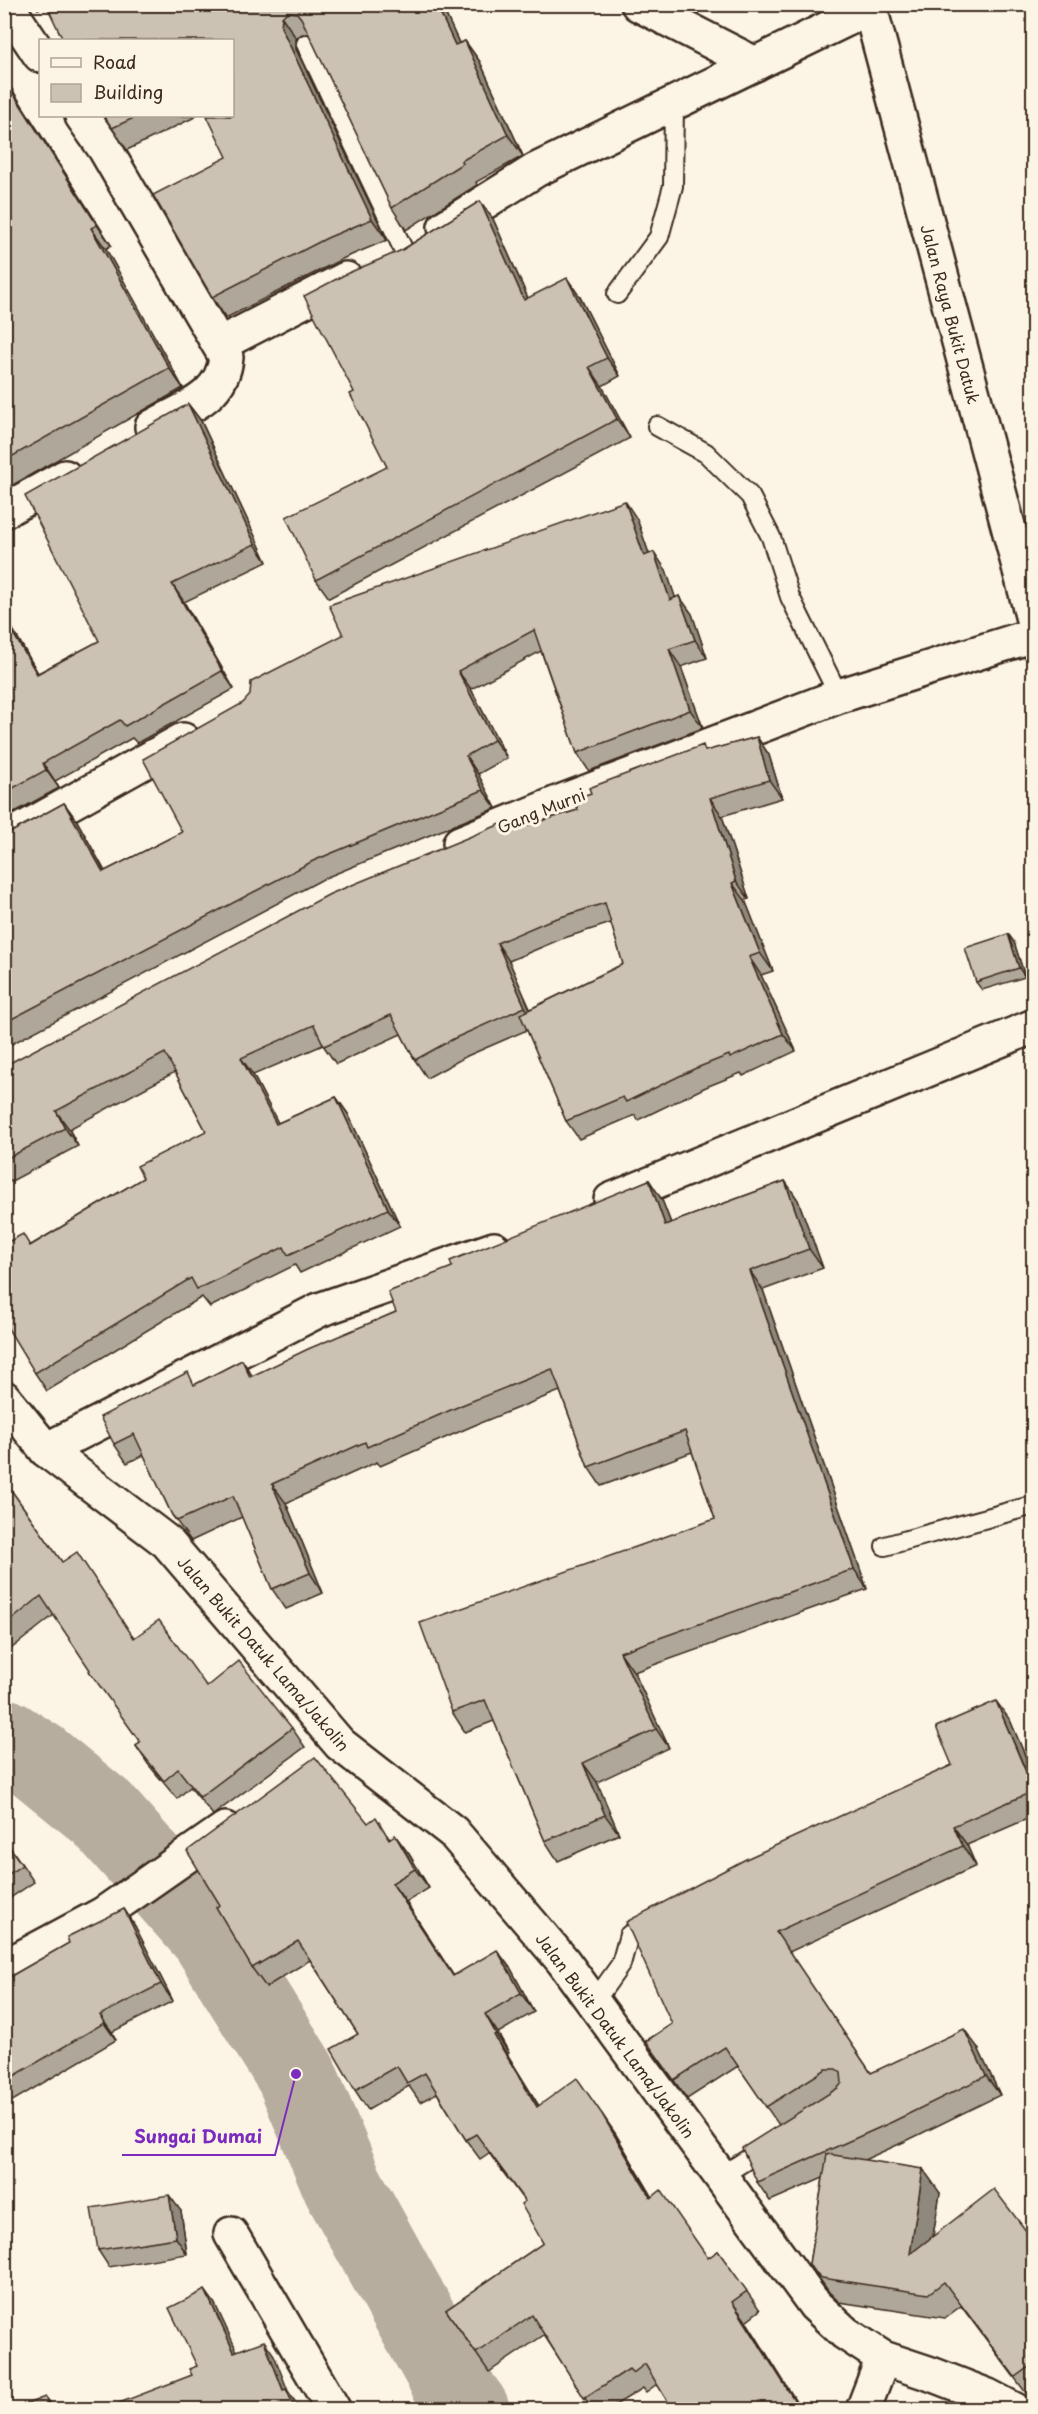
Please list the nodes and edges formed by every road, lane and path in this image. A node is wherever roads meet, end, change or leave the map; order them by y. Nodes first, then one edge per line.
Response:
1 (6, 4) edge
2 (638, 4) edge
3 (870, 6) edge
4 (306, 44) edge
5 (39, 54) edge
6 (755, 64) junction
7 (674, 102) junction
8 (83, 117) edge
9 (405, 253) junction
10 (617, 294) dead end
11 (220, 344) junction
12 (657, 426) dead end
13 (124, 443) edge
14 (94, 460) edge
15 (4, 512) edge
16 (1034, 623) edge
17 (1034, 634) edge
18 (839, 696) junction
19 (211, 724) edge
20 (4, 840) edge
21 (431, 855) edge
22 (1034, 1026) edge
23 (582, 1212) edge
24 (527, 1235) edge
25 (4, 1398) edge
26 (46, 1450) junction
27 (1034, 1504) edge
28 (885, 1546) dead end
29 (340, 1744) junction
30 (313, 1765) edge
31 (248, 1812) edge
32 (663, 1916) edge
33 (4, 1967) edge
34 (594, 2002) junction
35 (778, 2140) edge
36 (721, 2176) junction
37 (231, 2234) dead end
38 (883, 2358) junction
39 (334, 2409) edge
40 (863, 2409) edge
41 (1015, 2409) edge

1 - 5 street
2 - 6 street
3 - 6 street
3 - 16 street, Jalan Raya Bukit Datuk
4 - 9 lane
6 - 7 street
7 - 9 street
7 - 10 lane
8 - 11 street
9 - 11 street
11 - 13 street
12 - 18 lane
14 - 15 street
17 - 18 street, Gang Murni
18 - 21 street, Gang Murni
19 - 20 street
22 - 23 street
24 - 26 street
25 - 26 street, Jalan Bukit Datuk Lama/Jakolin
26 - 29 street, Jalan Bukit Datuk Lama/Jakolin
27 - 28 lane
29 - 30 street
29 - 34 street, Jalan Bukit Datuk Lama/Jakolin
31 - 33 street
32 - 34 lane
34 - 36 street, Jalan Bukit Datuk Lama/Jakolin
35 - 36 lane
36 - 38 street, Jalan Bukit Datuk Lama/Jakolin
37 - 39 street
38 - 40 street
38 - 41 street, Jalan Bukit Datuk Lama/Jakolin

